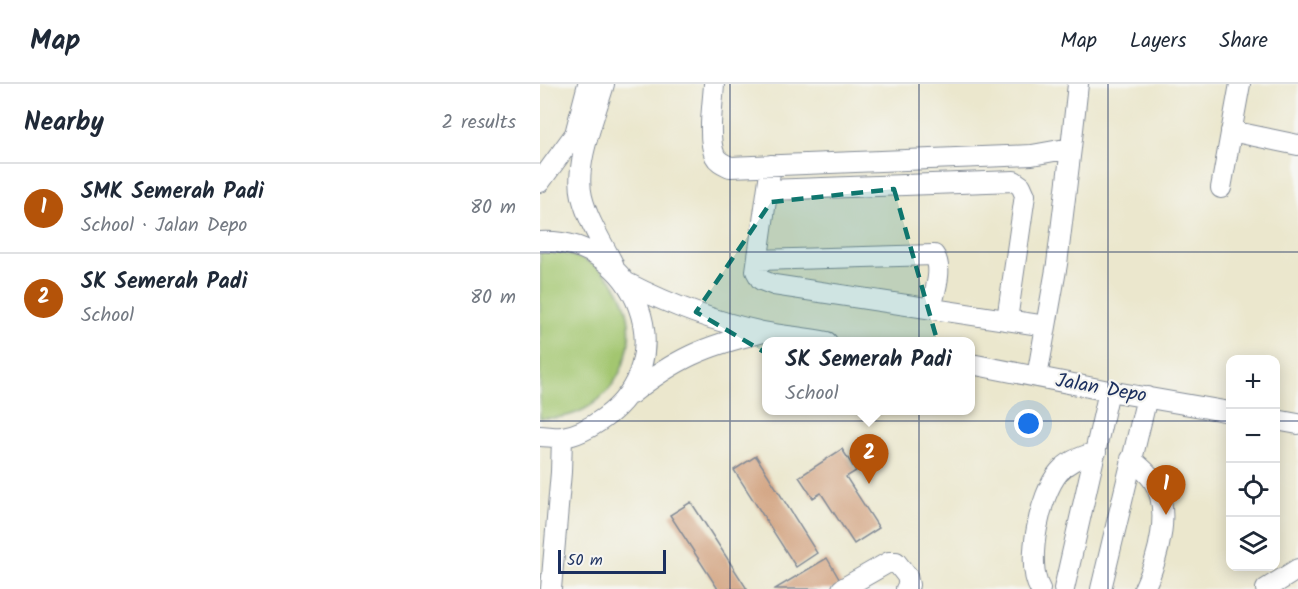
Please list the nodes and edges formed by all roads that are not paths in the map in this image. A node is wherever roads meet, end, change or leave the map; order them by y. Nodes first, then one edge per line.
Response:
1 (588, 84) edge
2 (604, 84) edge
3 (714, 84) edge
4 (1078, 84) edge
5 (1240, 84) edge
6 (1231, 131) junction
7 (582, 136) junction
8 (1298, 145) edge
9 (1071, 148) junction
10 (771, 165) junction
11 (540, 182) edge
12 (1221, 188) dead end
13 (768, 190) junction
14 (540, 243) edge
15 (758, 260) junction
16 (621, 276) junction
17 (931, 309) junction
18 (1007, 320) junction
19 (1046, 326) junction
20 (762, 332) junction
21 (794, 337) edge
22 (975, 365) edge
23 (1037, 377) junction
24 (1109, 391) junction
25 (628, 396) junction
26 (1147, 397) junction
27 (1226, 411) edge
28 (1280, 421) edge
29 (1298, 424) edge
30 (540, 436) edge
31 (562, 437) junction
32 (1096, 452) junction
33 (1131, 459) junction
34 (1298, 569) edge
35 (551, 589) edge
36 (842, 589) edge
37 (906, 589) edge
38 (1040, 589) edge
39 (1065, 589) edge
40 (1101, 589) edge
41 (1144, 589) edge
42 (1266, 589) edge

1 - 7 street
2 - 7 street
3 - 10 street
4 - 9 street
5 - 6 street
6 - 8 street
6 - 12 street
7 - 11 street
7 - 16 street
9 - 10 street
9 - 19 street
10 - 13 street
13 - 15 street
13 - 18 street
14 - 16 street
15 - 17 street
15 - 17 street
16 - 20 street
16 - 25 street
17 - 18 street
18 - 19 street
19 - 23 street
20 - 21 street
20 - 25 street
22 - 23 street, Jalan Depo
23 - 24 street, Jalan Depo
24 - 26 street, Jalan Depo
24 - 32 street
25 - 31 street
26 - 27 street, Jalan Depo
26 - 33 street
28 - 29 street
30 - 31 street
31 - 35 street
32 - 38 street
32 - 39 street
33 - 40 street
33 - 41 street
34 - 42 street
36 - 37 street

